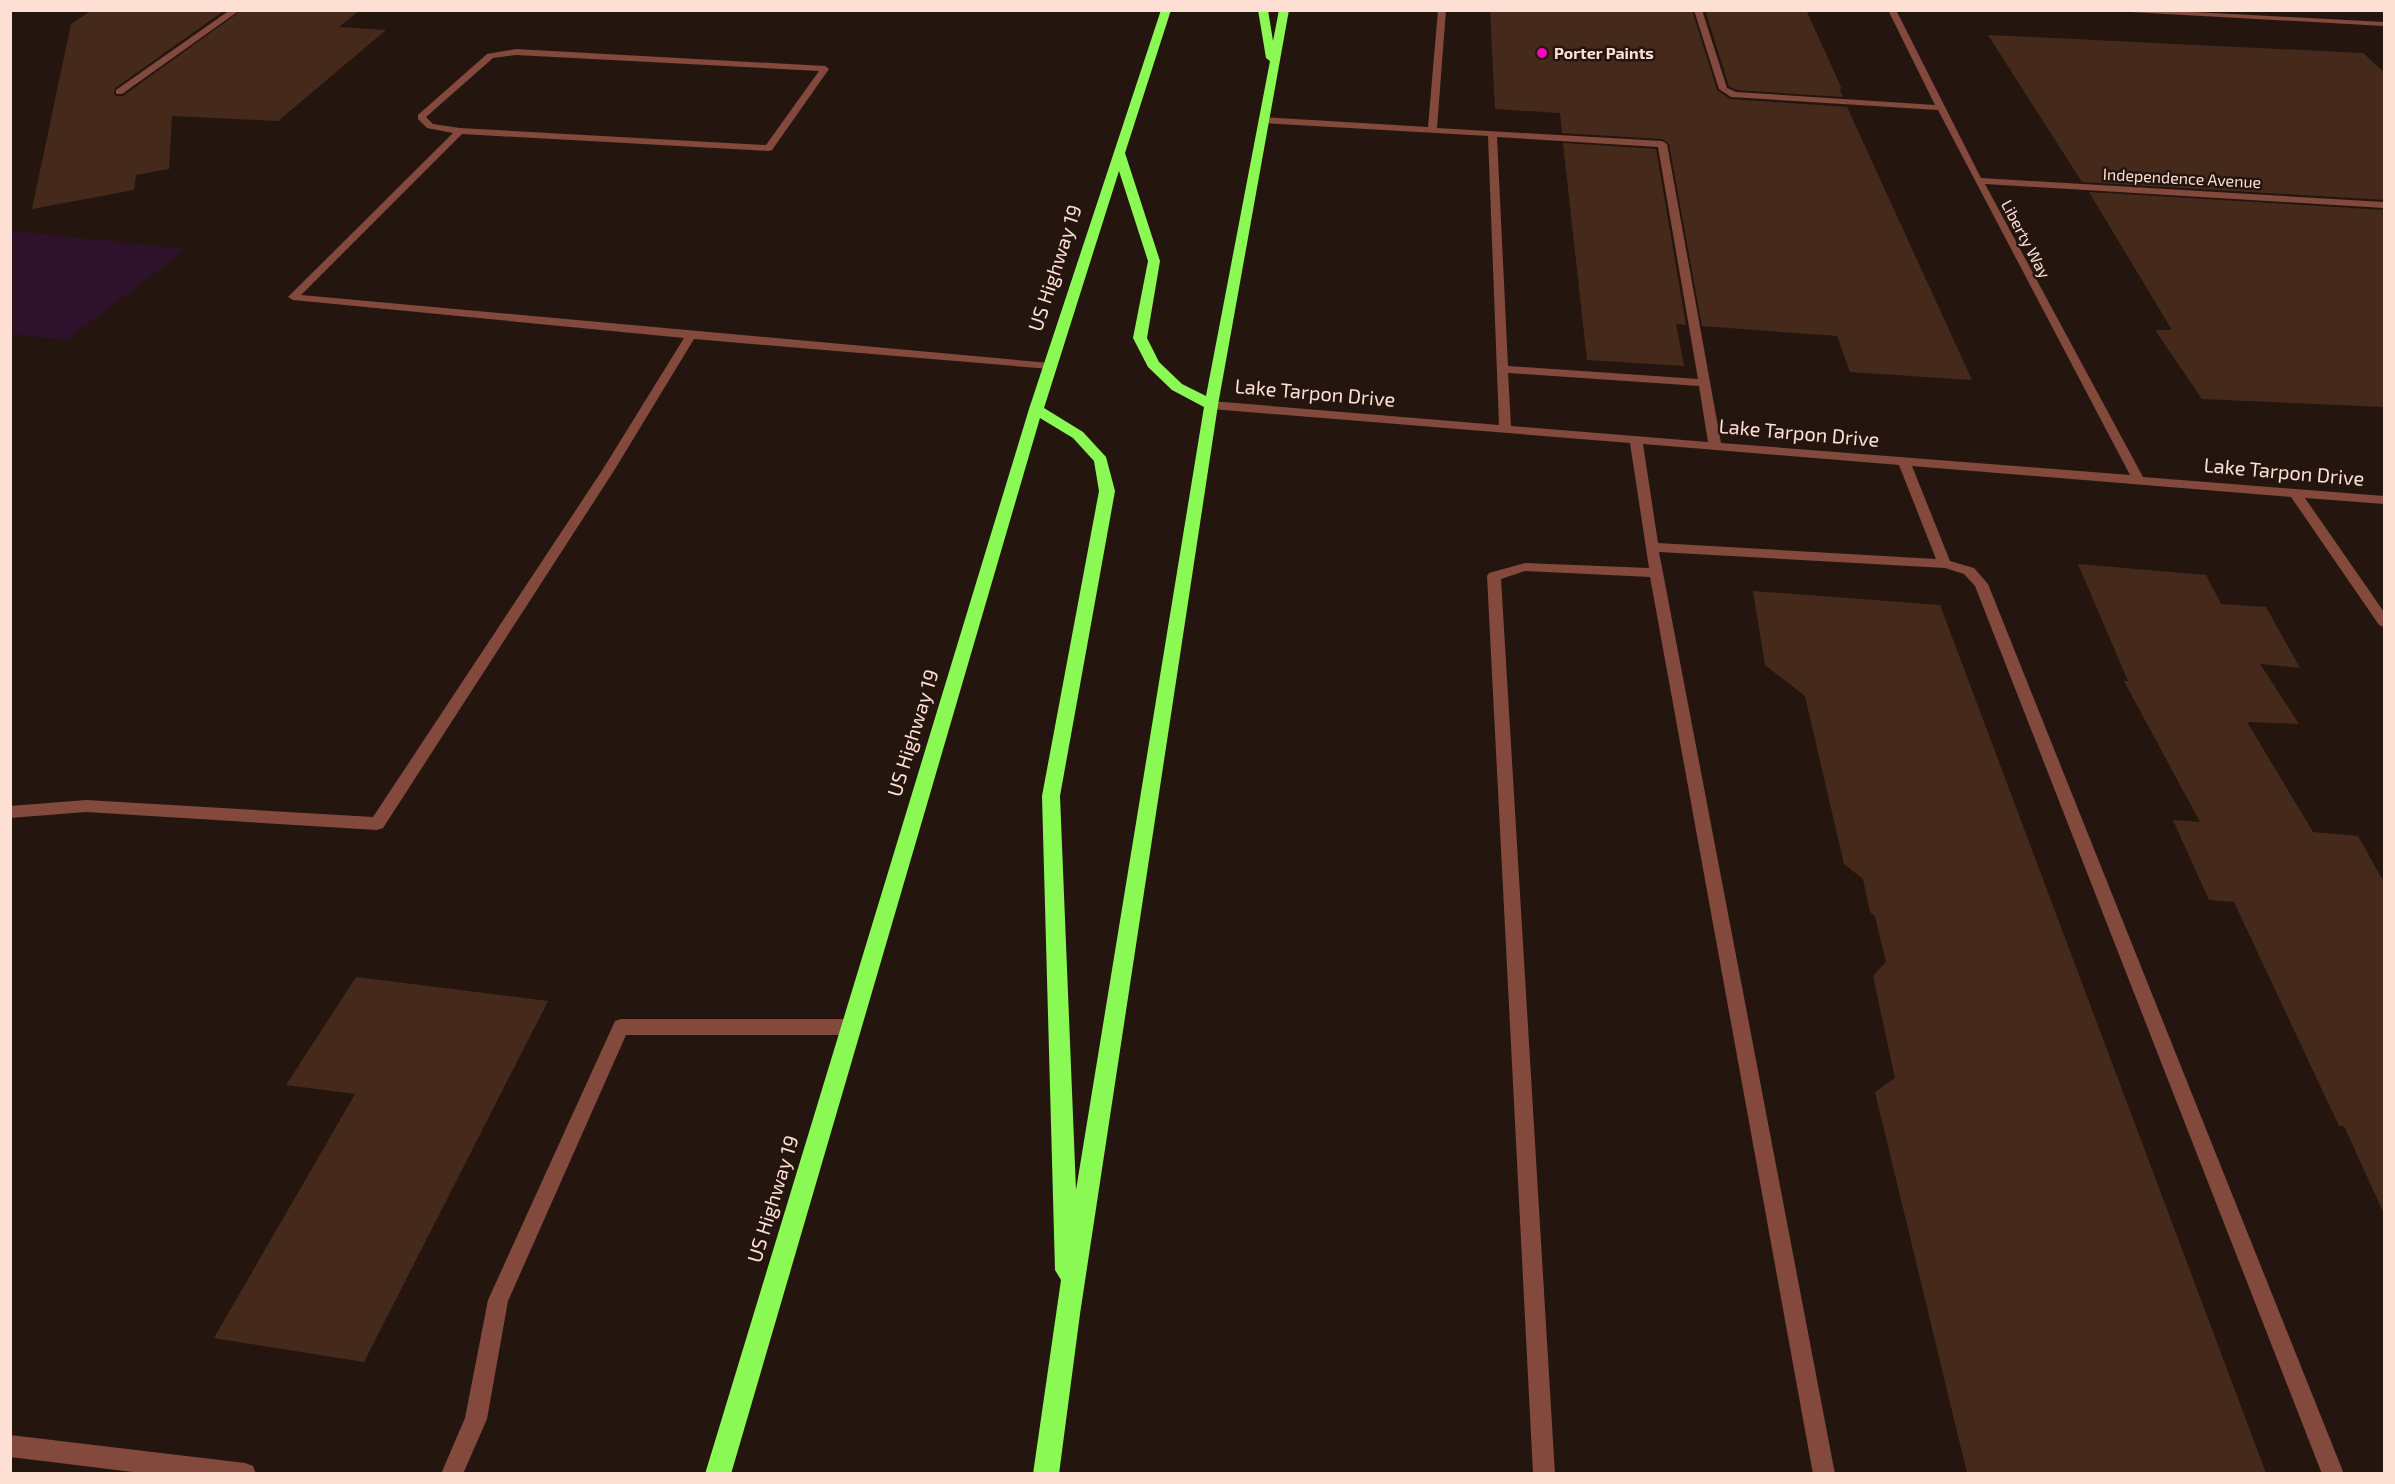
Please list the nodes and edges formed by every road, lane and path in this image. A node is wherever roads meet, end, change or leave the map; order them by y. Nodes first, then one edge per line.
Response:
1 (236, 10) edge
2 (1166, 10) edge
3 (1263, 10) edge
4 (1284, 10) edge
5 (1442, 10) edge
6 (1698, 10) edge
7 (1892, 10) edge
8 (2098, 10) edge
9 (2385, 24) edge
10 (1273, 69) junction
11 (119, 92) dead end
12 (1941, 108) junction
13 (1263, 120) junction
14 (1432, 130) junction
15 (460, 131) junction
16 (1492, 134) junction
17 (1119, 152) junction
18 (1978, 181) junction
19 (2385, 205) edge
20 (691, 335) junction
21 (1050, 366) junction
22 (1503, 369) junction
23 (1704, 383) junction
24 (1211, 405) junction
25 (1036, 409) junction
26 (1505, 429) junction
27 (1636, 439) junction
28 (1715, 445) junction
29 (1904, 461) junction
30 (2138, 479) junction
31 (2296, 494) junction
32 (2385, 500) edge
33 (1653, 547) junction
34 (1945, 564) junction
35 (1656, 573) junction
36 (2385, 622) edge
37 (10, 812) edge
38 (851, 1027) junction
39 (1068, 1314) junction
40 (10, 1446) edge
41 (245, 1473) edge
42 (452, 1473) edge
43 (718, 1473) edge
44 (1046, 1473) edge
45 (1544, 1473) edge
46 (1824, 1473) edge
47 (2333, 1473) edge

1 - 11 street
2 - 17 highway, US Highway 19
3 - 10 highway
4 - 10 highway
5 - 14 street
6 - 12 street
7 - 12 street, Liberty Way
8 - 9 street
10 - 13 highway
12 - 18 street, Liberty Way
13 - 14 street
13 - 24 highway
14 - 16 street
15 - 15 street
15 - 20 street
16 - 22 street
16 - 23 street
17 - 21 highway, US Highway 19
17 - 24 highway
18 - 19 street, Independence Avenue
18 - 30 street, Liberty Way
20 - 21 street
20 - 37 street
21 - 25 highway, US Highway 19
22 - 23 street
22 - 26 street
23 - 28 street
24 - 26 street, Lake Tarpon Drive
24 - 39 highway
25 - 38 highway, US Highway 19
25 - 39 highway
26 - 27 street, Lake Tarpon Drive
27 - 28 street, Lake Tarpon Drive
27 - 33 street
28 - 29 street, Lake Tarpon Drive
29 - 30 street, Lake Tarpon Drive
29 - 34 street
30 - 31 street, Lake Tarpon Drive
31 - 32 street, Lake Tarpon Drive
31 - 36 street
33 - 34 street
33 - 35 street
34 - 47 street
35 - 45 street
35 - 46 street
38 - 42 street
38 - 43 highway, US Highway 19
39 - 44 highway
40 - 41 street

